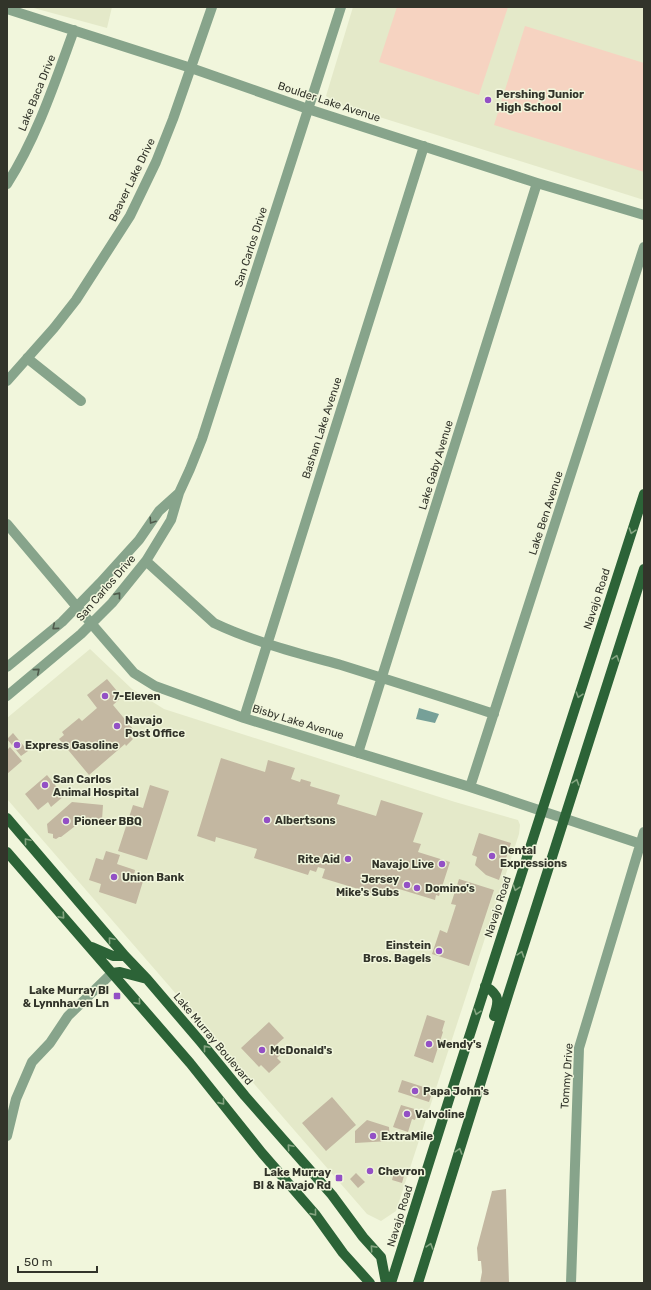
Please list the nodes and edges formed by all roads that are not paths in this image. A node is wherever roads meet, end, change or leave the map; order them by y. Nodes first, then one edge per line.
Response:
1 (212, 7) edge
2 (341, 7) edge
3 (7, 9) edge
4 (74, 30) junction
5 (191, 68) junction
6 (308, 108) junction
7 (424, 146) junction
8 (537, 183) junction
9 (7, 184) edge
10 (644, 215) edge
11 (644, 247) edge
12 (27, 358) junction
13 (7, 382) edge
14 (81, 401) dead end
15 (179, 493) junction
16 (644, 494) edge
17 (7, 524) edge
18 (146, 561) junction
19 (644, 569) edge
20 (76, 607) junction
21 (91, 624) junction
22 (266, 643) junction
23 (7, 667) edge
24 (382, 678) junction
25 (7, 696) edge
26 (494, 714) junction
27 (244, 718) junction
28 (358, 753) junction
29 (470, 787) junction
30 (541, 811) junction
31 (7, 818) edge
32 (564, 819) junction
33 (644, 832) edge
34 (642, 844) edge
35 (7, 852) edge
36 (87, 944) junction
37 (124, 956) junction
38 (112, 973) junction
39 (147, 979) junction
40 (485, 986) junction
41 (486, 1067) junction
42 (7, 1136) edge
43 (370, 1283) edge
44 (386, 1283) edge
45 (392, 1283) edge
46 (418, 1283) edge
47 (572, 1283) edge

1 - 5 street, Beaver Lake Drive
2 - 6 street, San Carlos Drive
3 - 4 street, Boulder Lake Avenue
4 - 5 street, Boulder Lake Avenue
4 - 9 street, Lake Baca Drive
5 - 6 street, Boulder Lake Avenue
5 - 12 street, Beaver Lake Drive
6 - 7 street, Boulder Lake Avenue
6 - 15 street, San Carlos Drive
7 - 8 street, Boulder Lake Avenue
7 - 22 street, Bashan Lake Avenue
8 - 10 street, Boulder Lake Avenue
8 - 24 street, Lake Gaby Avenue
11 - 26 street, Lake Ben Avenue
12 - 13 street, Beaver Lake Drive
12 - 14 street
15 - 18 street, San Carlos Drive
15 -> 20 street, San Carlos Drive
16 -> 30 main road, Navajo Road
17 - 20 street, Bisby Lake Avenue
21 -> 18 street, San Carlos Drive
18 - 22 street
32 -> 19 main road
20 - 21 street, Bisby Lake Avenue
20 -> 23 street, San Carlos Drive
25 -> 21 street, San Carlos Drive
21 - 27 street, Bisby Lake Avenue
22 - 24 street
22 - 27 street, Bashan Lake Avenue
24 - 26 street
24 - 28 street, Lake Gaby Avenue
26 - 29 street, Lake Ben Avenue
27 - 28 street, Bisby Lake Avenue
28 - 29 street, Bisby Lake Avenue
29 - 30 street, Bisby Lake Avenue
30 - 32 street, Bisby Lake Avenue
30 -> 40 main road, Navajo Road
37 -> 31 main road, Lake Murray Boulevard
32 - 34 street, Bisby Lake Avenue
41 -> 32 main road
33 - 34 street, Tommy Drive
34 - 47 street, Tommy Drive
35 -> 36 main road
36 - 37 main road
36 - 38 main road
37 - 39 main road, Lake Murray Boulevard
38 - 39 main road
38 - 42 street
38 -> 43 main road
44 -> 39 main road, Lake Murray Boulevard
40 - 41 main road
40 -> 45 main road, Navajo Road
46 -> 41 main road

